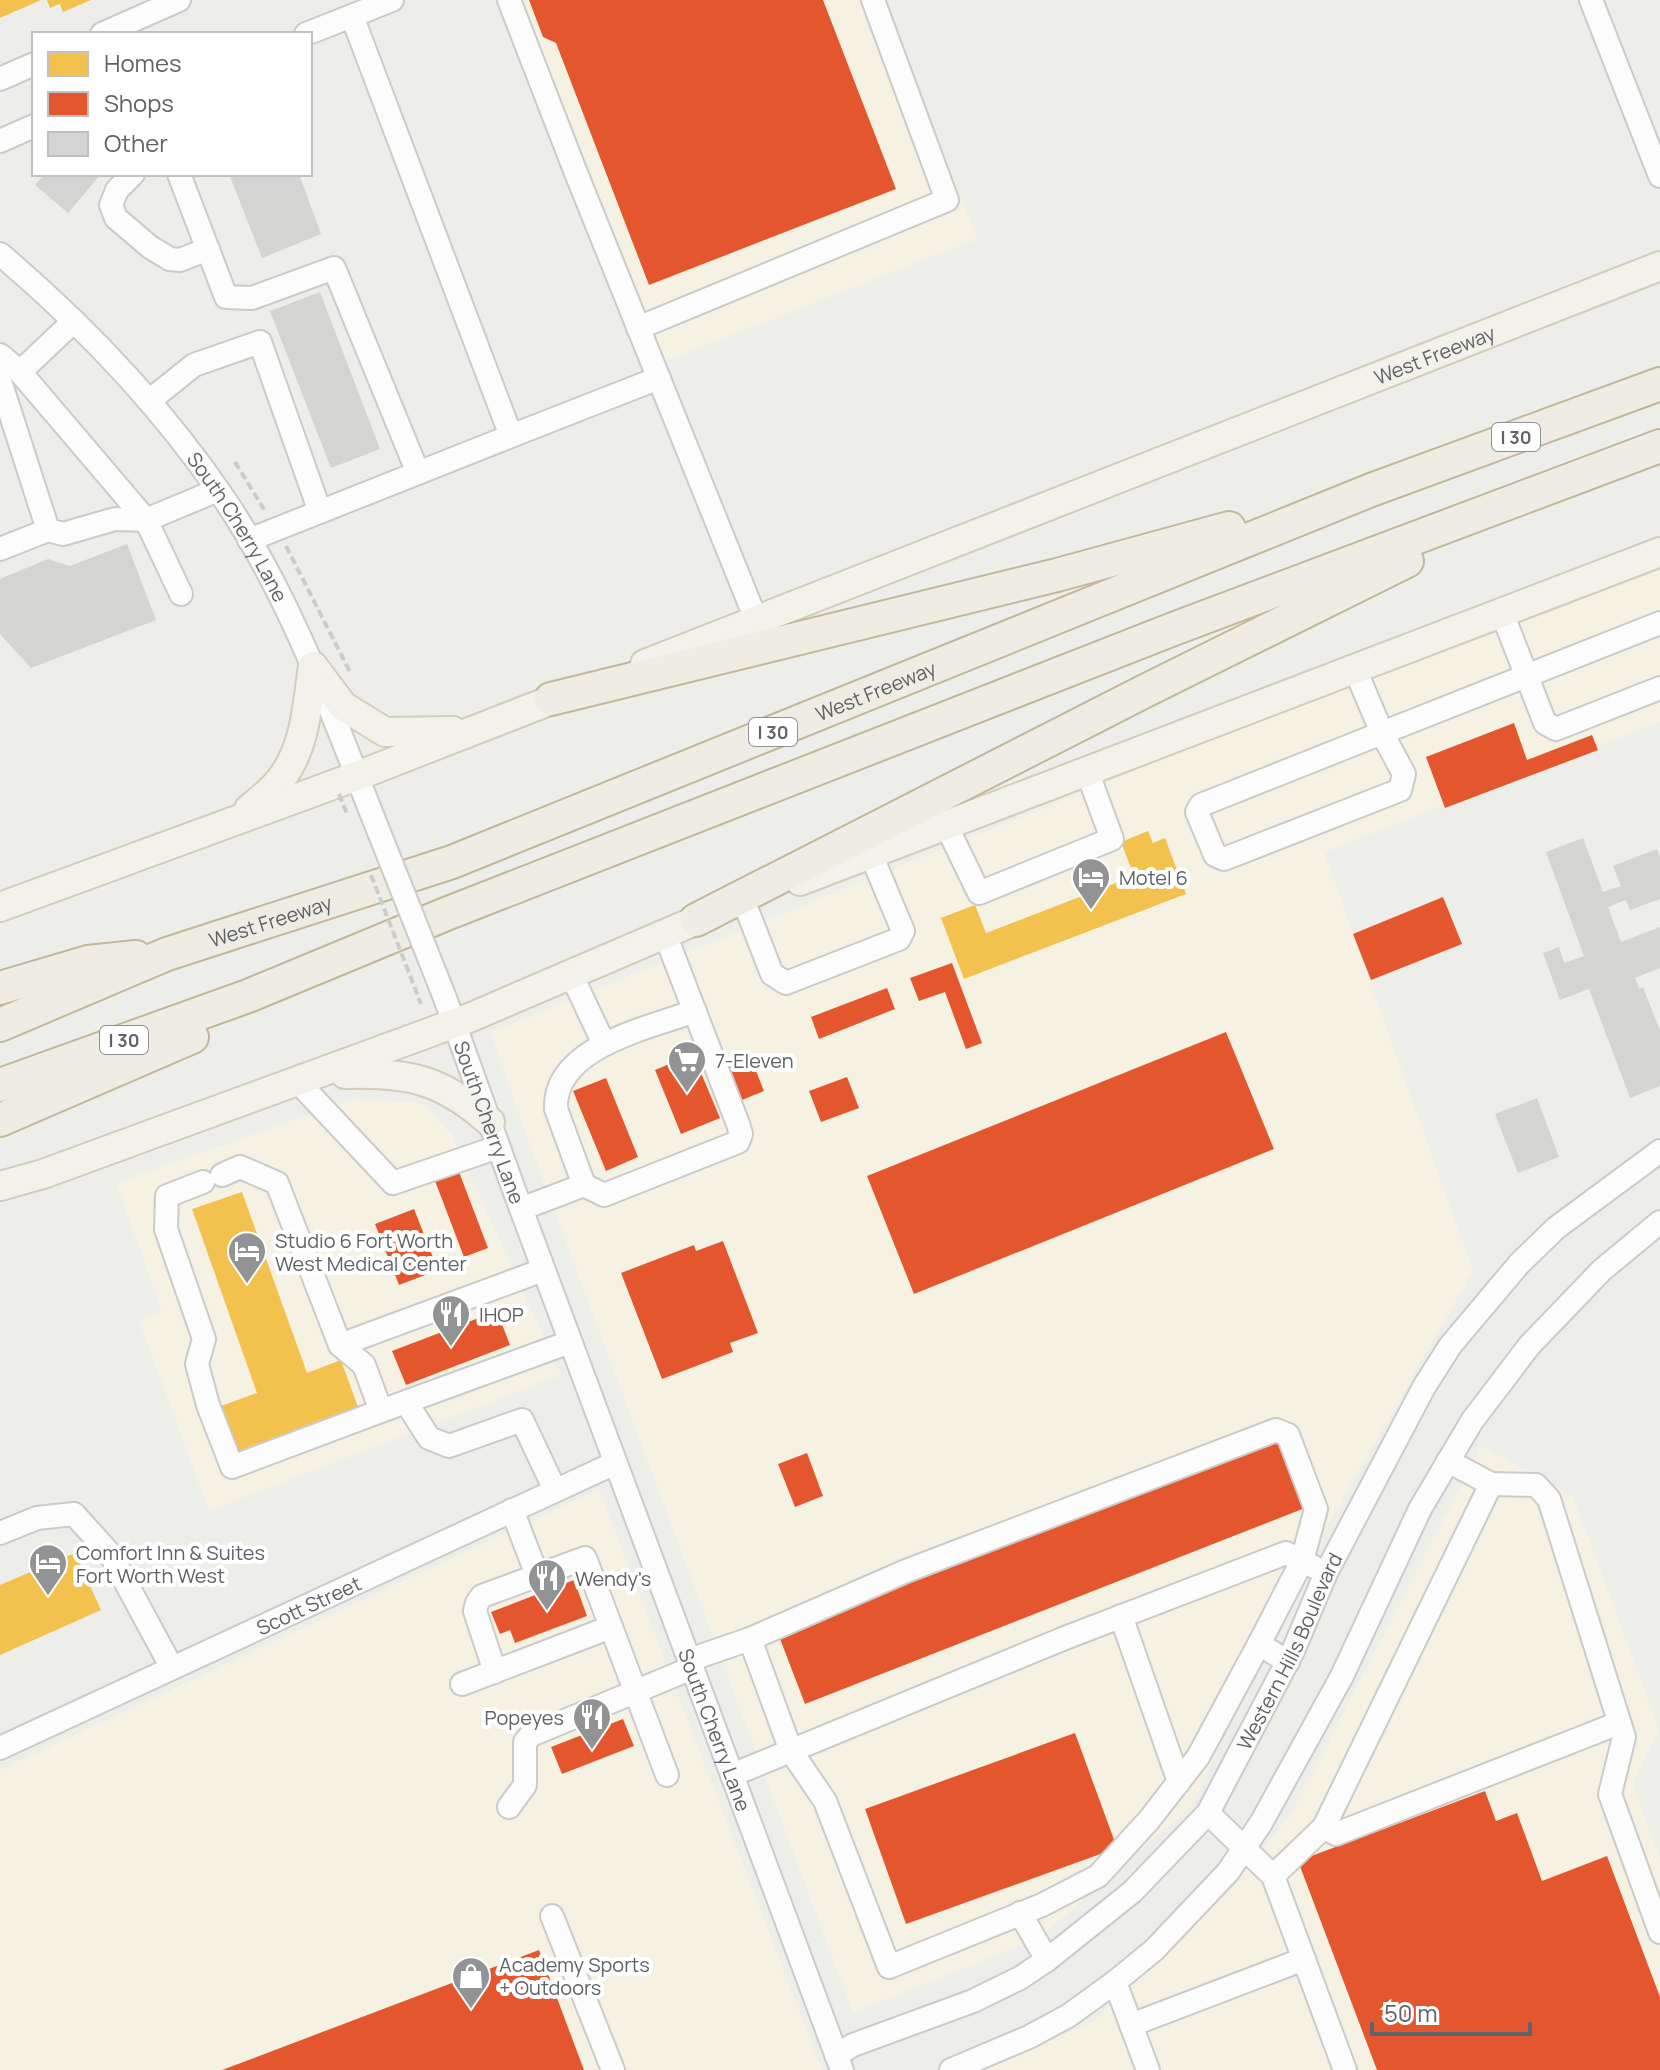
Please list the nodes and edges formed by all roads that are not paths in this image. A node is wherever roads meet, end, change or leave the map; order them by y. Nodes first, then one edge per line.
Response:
1 (179, 0) edge
2 (392, 0) edge
3 (509, 0) edge
4 (873, 0) edge
5 (1591, 0) edge
6 (352, 16) junction
7 (107, 32) edge
8 (311, 32) edge
9 (32, 65) edge
10 (0, 79) edge
11 (32, 127) edge
12 (0, 141) edge
13 (131, 176) edge
14 (180, 176) edge
15 (1660, 176) edge
16 (208, 249) junction
17 (0, 254) edge
18 (1660, 266) edge
19 (74, 321) junction
20 (638, 328) junction
21 (0, 355) edge
22 (10, 376) edge
23 (659, 378) junction
24 (1660, 384) edge
25 (149, 401) junction
26 (511, 436) junction
27 (1660, 446) edge
28 (418, 473) junction
29 (1574, 478) junction
30 (218, 490) junction
31 (1371, 490) junction
32 (320, 512) junction
33 (146, 520) junction
34 (48, 530) junction
35 (249, 540) junction
36 (0, 549) edge
37 (1660, 552) edge
38 (181, 594) dead end
39 (1502, 613) junction
40 (757, 622) junction
41 (1660, 623) edge
42 (313, 666) junction
43 (1355, 669) junction
44 (1527, 676) junction
45 (1660, 688) edge
46 (551, 699) junction
47 (471, 732) junction
48 (1382, 733) junction
49 (1087, 771) junction
50 (348, 785) junction
51 (238, 819) junction
52 (946, 825) junction
53 (868, 845) junction
54 (743, 900) junction
55 (0, 907) edge
56 (696, 920) joint
57 (665, 934) junction
58 (167, 954) junction
59 (571, 974) junction
60 (0, 988) edge
61 (248, 996) junction
62 (450, 1011) junction
63 (695, 1011) junction
64 (0, 1025) edge
65 (604, 1044) junction
66 (309, 1078) junction
67 (0, 1085) edge
68 (0, 1120) edge
69 (494, 1134) junction
70 (1660, 1151) edge
71 (584, 1185) junction
72 (0, 1189) edge
73 (521, 1209) junction
74 (1660, 1222) edge
75 (543, 1270) junction
76 (570, 1342) junction
77 (340, 1345) junction
78 (406, 1402) junction
79 (381, 1411) junction
80 (1448, 1461) junction
81 (615, 1463) junction
82 (1491, 1484) junction
83 (555, 1490) junction
84 (512, 1510) junction
85 (0, 1533) edge
86 (1302, 1561) junction
87 (1326, 1573) junction
88 (537, 1575) junction
89 (1121, 1616) junction
90 (611, 1627) junction
91 (750, 1639) junction
92 (1259, 1644) junction
93 (1288, 1662) junction
94 (690, 1664) junction
95 (172, 1668) junction
96 (495, 1672) junction
97 (462, 1684) dead end
98 (636, 1692) junction
99 (1619, 1723) junction
100 (0, 1748) edge
101 (791, 1751) junction
102 (1198, 1757) junction
103 (1229, 1774) junction
104 (667, 1775) dead end
105 (732, 1775) junction
106 (1179, 1782) junction
107 (509, 1807) dead end
108 (1208, 1813) junction
109 (1324, 1827) junction
110 (1246, 1846) junction
111 (1273, 1876) junction
112 (1020, 1913) junction
113 (552, 1916) dead end
114 (1660, 1932) edge
115 (1304, 1959) junction
116 (1047, 1960) junction
117 (1115, 1982) junction
118 (1131, 2025) junction
119 (839, 2062) edge
120 (613, 2070) edge
121 (951, 2070) edge
122 (1148, 2070) edge
123 (1345, 2070) edge

1 - 7 street
2 - 6 street
3 - 20 street
4 - 20 street
5 - 15 street
6 - 8 street
6 - 26 street
9 - 10 street
11 - 12 street
13 - 16 street
14 - 16 street
16 - 28 street
17 - 19 street, South Cherry Lane
18 - 40 main road, West Freeway
19 - 22 street
19 - 25 street, South Cherry Lane
20 - 23 street
21 - 22 street
22 - 33 street
22 - 34 street
23 - 26 street
23 - 40 street
24 - 31 highway, West Freeway / I 30
25 - 30 street, South Cherry Lane
25 - 32 street
26 - 28 street
27 - 29 highway, I 30
28 - 32 street
29 - 53 highway
29 - 61 highway, I 30
30 - 33 street
30 - 35 street, South Cherry Lane
31 - 46 highway
31 - 58 highway, West Freeway / I 30
32 - 35 street
33 - 34 street
33 - 38 street
34 - 36 street
35 - 42 street, South Cherry Lane
37 - 39 main road
39 - 43 main road
39 - 44 street
40 - 46 main road, West Freeway
41 - 44 street
42 - 47 main road
42 - 50 street, South Cherry Lane
42 - 51 main road
43 - 48 street
43 - 49 main road
44 - 45 street
44 - 48 street
46 - 47 main road, West Freeway
47 - 50 main road, West Freeway
48 - 48 street
49 - 52 main road
49 - 52 street
50 - 51 main road, West Freeway
50 - 62 street, South Cherry Lane, bridge
51 - 55 main road, West Freeway
52 - 53 main road
53 - 54 highway
53 - 54 street
54 - 56 highway
56 - 57 main road
57 - 59 main road
57 - 63 street
58 - 60 highway
58 - 64 highway, West Freeway / I 30
59 - 62 main road
59 - 65 street
61 - 67 highway, I 30
61 - 68 highway
62 - 66 main road
62 - 69 street, South Cherry Lane
63 - 65 street
63 - 71 street
65 - 71 street
66 - 69 main road
66 - 69 street
66 - 72 main road
69 - 73 street, South Cherry Lane
70 - 87 street, Western Hills Boulevard
71 - 73 street
73 - 75 street, South Cherry Lane
74 - 80 street
75 - 76 street, South Cherry Lane
75 - 77 street
76 - 78 street
76 - 81 street, South Cherry Lane
77 - 79 street
77 - 79 street
78 - 79 street
78 - 83 street
80 - 82 street
80 - 110 street
81 - 83 street, Scott Street
81 - 94 street, South Cherry Lane
82 - 99 street
82 - 109 street
83 - 84 street, Scott Street
84 - 88 street
84 - 95 street, Scott Street
85 - 95 street
86 - 87 street
86 - 89 street
86 - 91 street
86 - 92 street
87 - 93 street, Western Hills Boulevard
88 - 90 street
88 - 96 street
89 - 101 street
89 - 106 street
90 - 96 street
90 - 98 street
91 - 94 street
91 - 101 street
92 - 93 street
92 - 102 street
93 - 103 street, Western Hills Boulevard
94 - 98 street
94 - 105 street, South Cherry Lane
95 - 100 street, Scott Street
96 - 97 street
98 - 104 street
98 - 107 street
99 - 109 street
99 - 114 street
101 - 105 street
101 - 112 street
102 - 103 street
102 - 106 street
103 - 108 street, Western Hills Boulevard
105 - 119 street, South Cherry Lane
106 - 112 street
108 - 110 street
108 - 116 street, Western Hills Boulevard
109 - 111 street
110 - 111 street
110 - 117 street
111 - 115 street
112 - 116 street
113 - 120 street
115 - 118 street
115 - 123 street
116 - 119 street, Western Hills Boulevard
117 - 118 street
117 - 121 street
118 - 122 street

